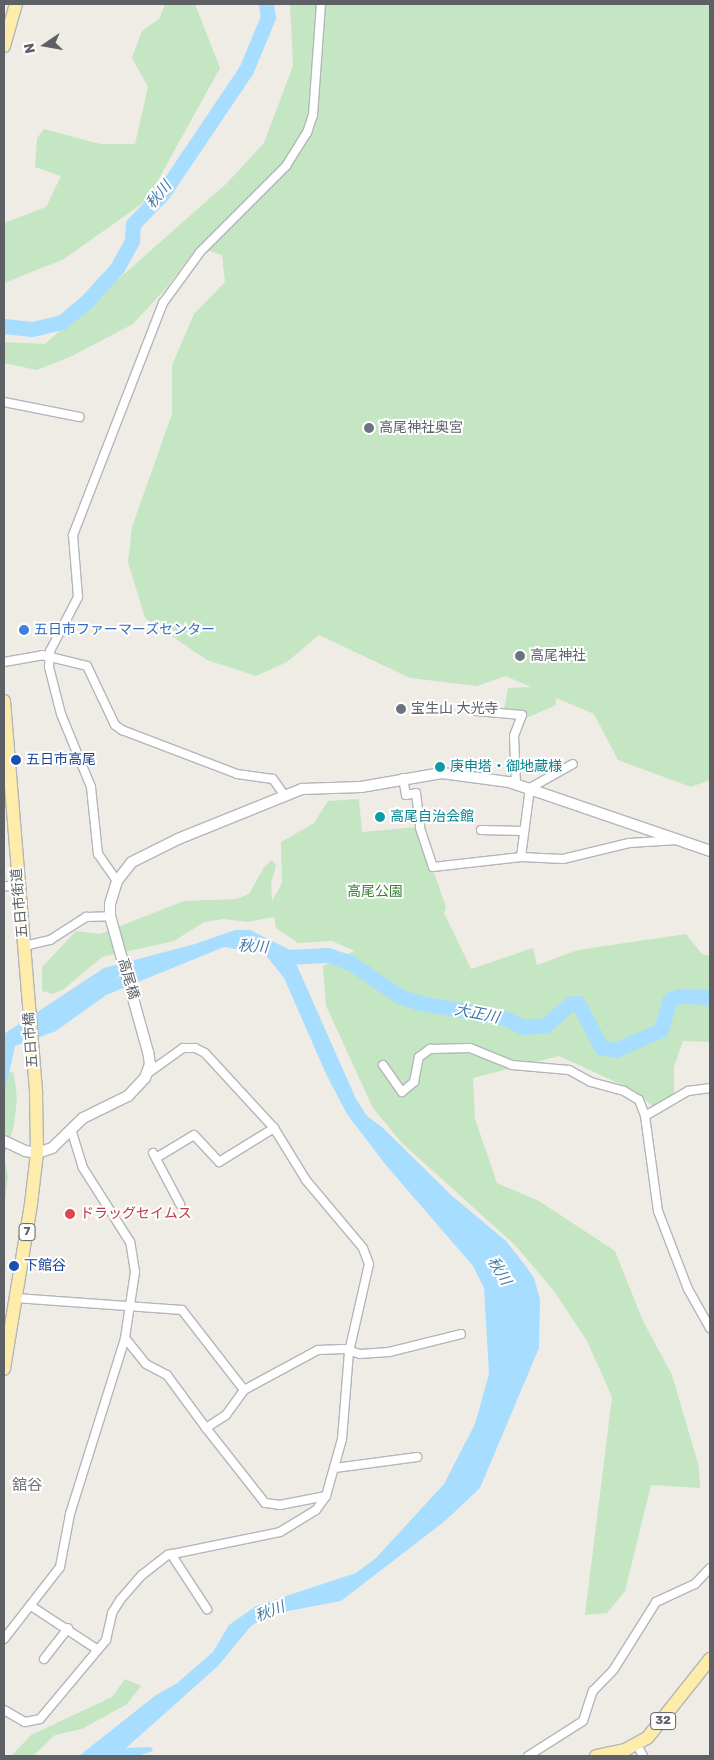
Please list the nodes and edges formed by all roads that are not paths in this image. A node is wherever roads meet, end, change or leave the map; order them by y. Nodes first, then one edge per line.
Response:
1 (16, 4) edge
2 (321, 4) edge
3 (4, 46) edge
4 (4, 402) edge
5 (80, 417) dead end
6 (50, 657) junction
7 (4, 662) edge
8 (4, 701) edge
9 (476, 711) dead end
10 (5, 740) edge
11 (6, 755) edge
12 (573, 764) dead end
13 (403, 778) junction
14 (516, 784) junction
15 (530, 788) junction
16 (284, 795) junction
17 (480, 830) dead end
18 (524, 832) junction
19 (679, 840) junction
20 (710, 850) edge
21 (521, 857) junction
22 (117, 881) junction
23 (4, 886) edge
24 (19, 887) junction
25 (110, 916) junction
26 (24, 946) junction
27 (27, 986) joint
28 (383, 1065) dead end
29 (148, 1073) junction
30 (710, 1088) edge
31 (645, 1116) junction
32 (274, 1128) junction
33 (71, 1129) junction
34 (4, 1140) edge
35 (37, 1153) junction
36 (180, 1204) dead end
37 (16, 1298) junction
38 (130, 1307) junction
39 (710, 1328) edge
40 (461, 1334) dead end
41 (125, 1338) junction
42 (349, 1352) junction
43 (4, 1369) edge
44 (244, 1390) junction
45 (206, 1428) junction
46 (417, 1457) dead end
47 (335, 1468) junction
48 (326, 1496) junction
49 (171, 1554) junction
50 (710, 1568) edge
51 (31, 1606) junction
52 (207, 1608) dead end
53 (68, 1628) junction
54 (4, 1639) edge
55 (98, 1650) junction
56 (44, 1659) dead end
57 (710, 1659) edge
58 (4, 1710) edge
59 (640, 1750) edge
60 (528, 1756) edge
61 (596, 1756) edge

1 - 3 main road
2 - 6 street
4 - 5 street
6 - 7 street
6 - 16 street
6 - 22 street
8 - 10 main road, 五日市街道 / 7
9 - 14 street
10 - 11 main road, 五日市街道 / 7
11 - 24 main road, 五日市街道 / 7
12 - 15 street
13 - 14 street
13 - 16 street
13 - 21 street
14 - 15 street
15 - 18 street
15 - 19 street
16 - 22 street
17 - 18 street
18 - 21 street
19 - 20 street
19 - 21 street
22 - 25 street
23 - 24 street
24 - 26 main road, 五日市街道 / 7
25 - 26 street
25 - 29 street, 高尾橋
26 - 27 main road, 五日市街道 / 7
27 - 35 main road, 五日市橋 / 7
28 - 31 street
29 - 32 street
29 - 33 street
30 - 31 street
31 - 39 street
32 - 36 street
32 - 42 street
33 - 35 street
33 - 38 street
34 - 35 street
35 - 37 main road, 7
37 - 38 street
37 - 43 main road, 7
38 - 41 street
38 - 44 street
40 - 42 street
41 - 45 street
41 - 51 street
42 - 44 street
42 - 47 street
44 - 45 street
45 - 48 street
46 - 47 street
47 - 48 street
48 - 49 street
49 - 52 street
49 - 55 street
50 - 60 street
51 - 53 street
51 - 54 street
53 - 55 street
53 - 56 street
55 - 58 street
57 - 59 main road, 32
59 - 61 main road, 32

